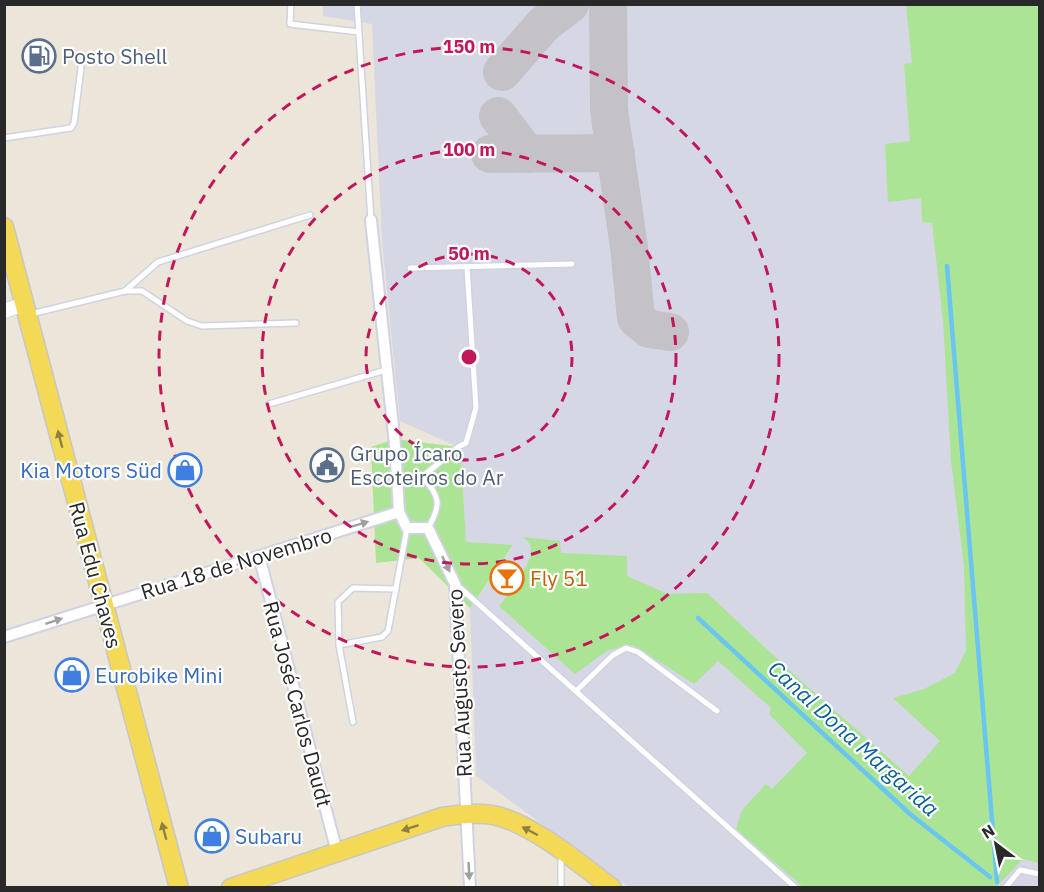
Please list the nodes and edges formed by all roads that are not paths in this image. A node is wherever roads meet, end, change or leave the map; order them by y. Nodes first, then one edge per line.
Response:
1 (291, 4) edge
2 (357, 4) edge
3 (359, 32) junction
4 (81, 68) dead end
5 (4, 138) edge
6 (310, 215) dead end
7 (371, 220) joint
8 (4, 227) edge
9 (572, 264) dead end
10 (467, 267) junction
11 (410, 268) dead end
12 (125, 291) junction
13 (26, 310) junction
14 (4, 311) edge
15 (296, 323) dead end
16 (386, 370) junction
17 (269, 404) dead end
18 (422, 477) junction
19 (398, 485) junction
20 (399, 512) junction
21 (407, 528) junction
22 (428, 528) junction
23 (258, 556) junction
24 (455, 584) junction
25 (396, 589) junction
26 (104, 604) junction
27 (4, 637) edge
28 (339, 645) junction
29 (576, 691) junction
30 (717, 711) dead end
31 (353, 722) dead end
32 (466, 813) junction
33 (561, 851) junction
34 (337, 852) junction
35 (1040, 874) edge
36 (179, 888) edge
37 (231, 888) edge
38 (470, 888) edge
39 (561, 888) edge
40 (612, 888) edge
41 (796, 888) edge
42 (1005, 888) edge

1 - 3 lane
2 - 3 lane
3 - 7 lane
4 - 5 lane
6 - 12 lane
7 - 16 street
8 - 13 main road, Rua Edu Chaves
9 - 10 lane
10 - 11 lane
10 - 18 lane
12 - 13 lane
12 - 15 lane
13 - 14 street
26 -> 13 main road, Rua Edu Chaves
16 - 17 lane
16 - 19 street
18 - 19 lane
18 - 22 lane
19 - 20 street
20 - 21 street
23 -> 20 street, Rua 18 de Novembro
21 - 22 street
21 - 25 lane
22 -> 24 street, Rua Augusto Severo
23 - 26 street, Rua 18 de Novembro
23 - 34 street, Rua José Carlos Daudt
24 - 29 lane
24 - 32 street, Rua Augusto Severo
25 - 28 lane
25 - 28 lane
27 -> 26 street, Rua 18 de Novembro
36 -> 26 main road, Rua Edu Chaves
28 - 31 lane
29 - 30 lane
29 - 41 lane
33 -> 32 main road
32 -> 34 main road
32 -> 38 street, Rua Augusto Severo
33 - 39 lane
33 - 40 main road
34 - 37 main road
35 - 42 lane

